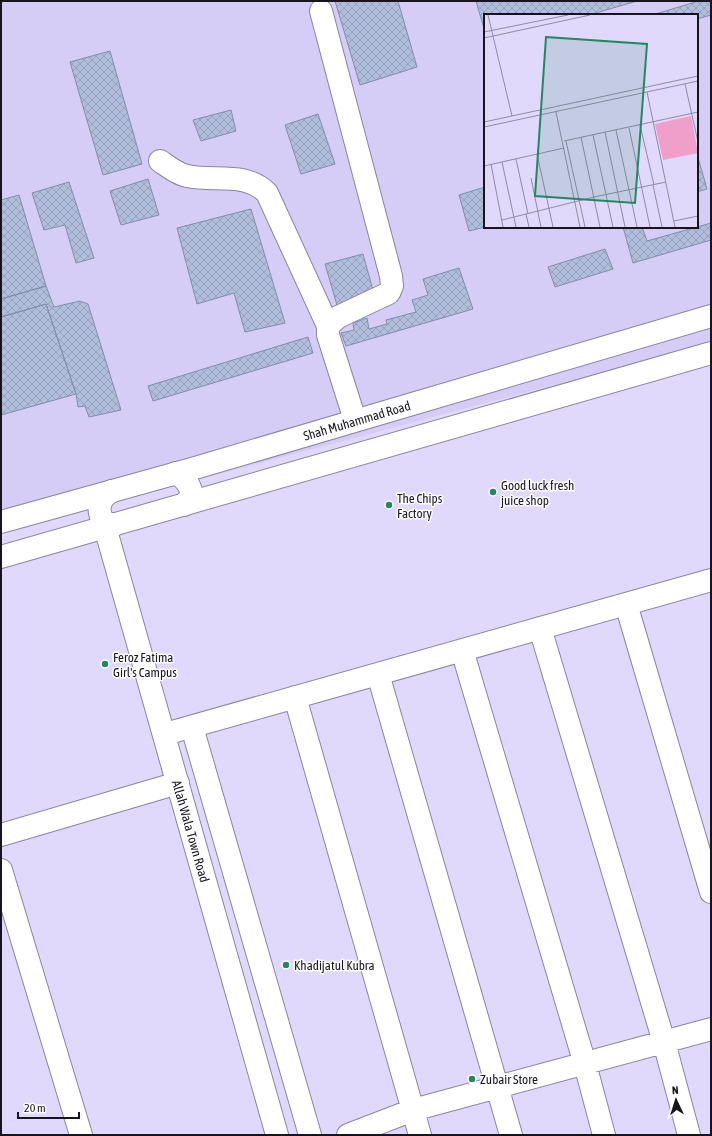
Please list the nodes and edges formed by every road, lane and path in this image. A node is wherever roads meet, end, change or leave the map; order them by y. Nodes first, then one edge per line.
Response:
1 (321, 10) dead end
2 (160, 161) dead end
3 (711, 316) edge
4 (328, 326) junction
5 (711, 353) edge
6 (355, 420) junction
7 (176, 474) junction
8 (112, 491) junction
9 (184, 505) junction
10 (1, 522) edge
11 (109, 526) junction
12 (1, 557) edge
13 (710, 583) edge
14 (626, 604) junction
15 (540, 628) junction
16 (462, 650) junction
17 (378, 674) junction
18 (295, 697) junction
19 (192, 727) junction
20 (164, 734) junction
21 (178, 783) junction
22 (1, 835) edge
23 (1, 870) edge
24 (711, 892) edge
25 (711, 1029) edge
26 (664, 1042) junction
27 (585, 1064) junction
28 (497, 1087) junction
29 (413, 1110) junction
30 (81, 1135) edge
31 (277, 1135) edge
32 (310, 1135) edge
33 (348, 1135) edge
34 (420, 1135) edge
35 (511, 1135) edge
36 (604, 1135) edge
37 (689, 1135) edge

1 - 4 street
2 - 4 street
3 - 6 street, Shah Muhammad Road
4 - 6 street
5 - 9 street
6 - 7 street, Shah Muhammad Road
7 - 8 street, Shah Muhammad Road
7 - 9 street
8 - 10 street, Shah Muhammad Road
8 - 11 street
9 - 11 street
11 - 12 street
11 - 20 street, Allah Wala Town Road
13 - 14 street
14 - 15 street
14 - 24 street
15 - 16 street
15 - 26 street
16 - 17 street
16 - 27 street
17 - 18 street
17 - 28 street
18 - 19 street
18 - 29 street
19 - 20 street
19 - 32 street
20 - 21 street, Allah Wala Town Road
21 - 22 street
21 - 31 street, Allah Wala Town Road
23 - 30 street
25 - 26 street
26 - 27 street
26 - 37 street
27 - 28 street
27 - 36 street
28 - 29 street
28 - 35 street
29 - 33 street
29 - 34 street

